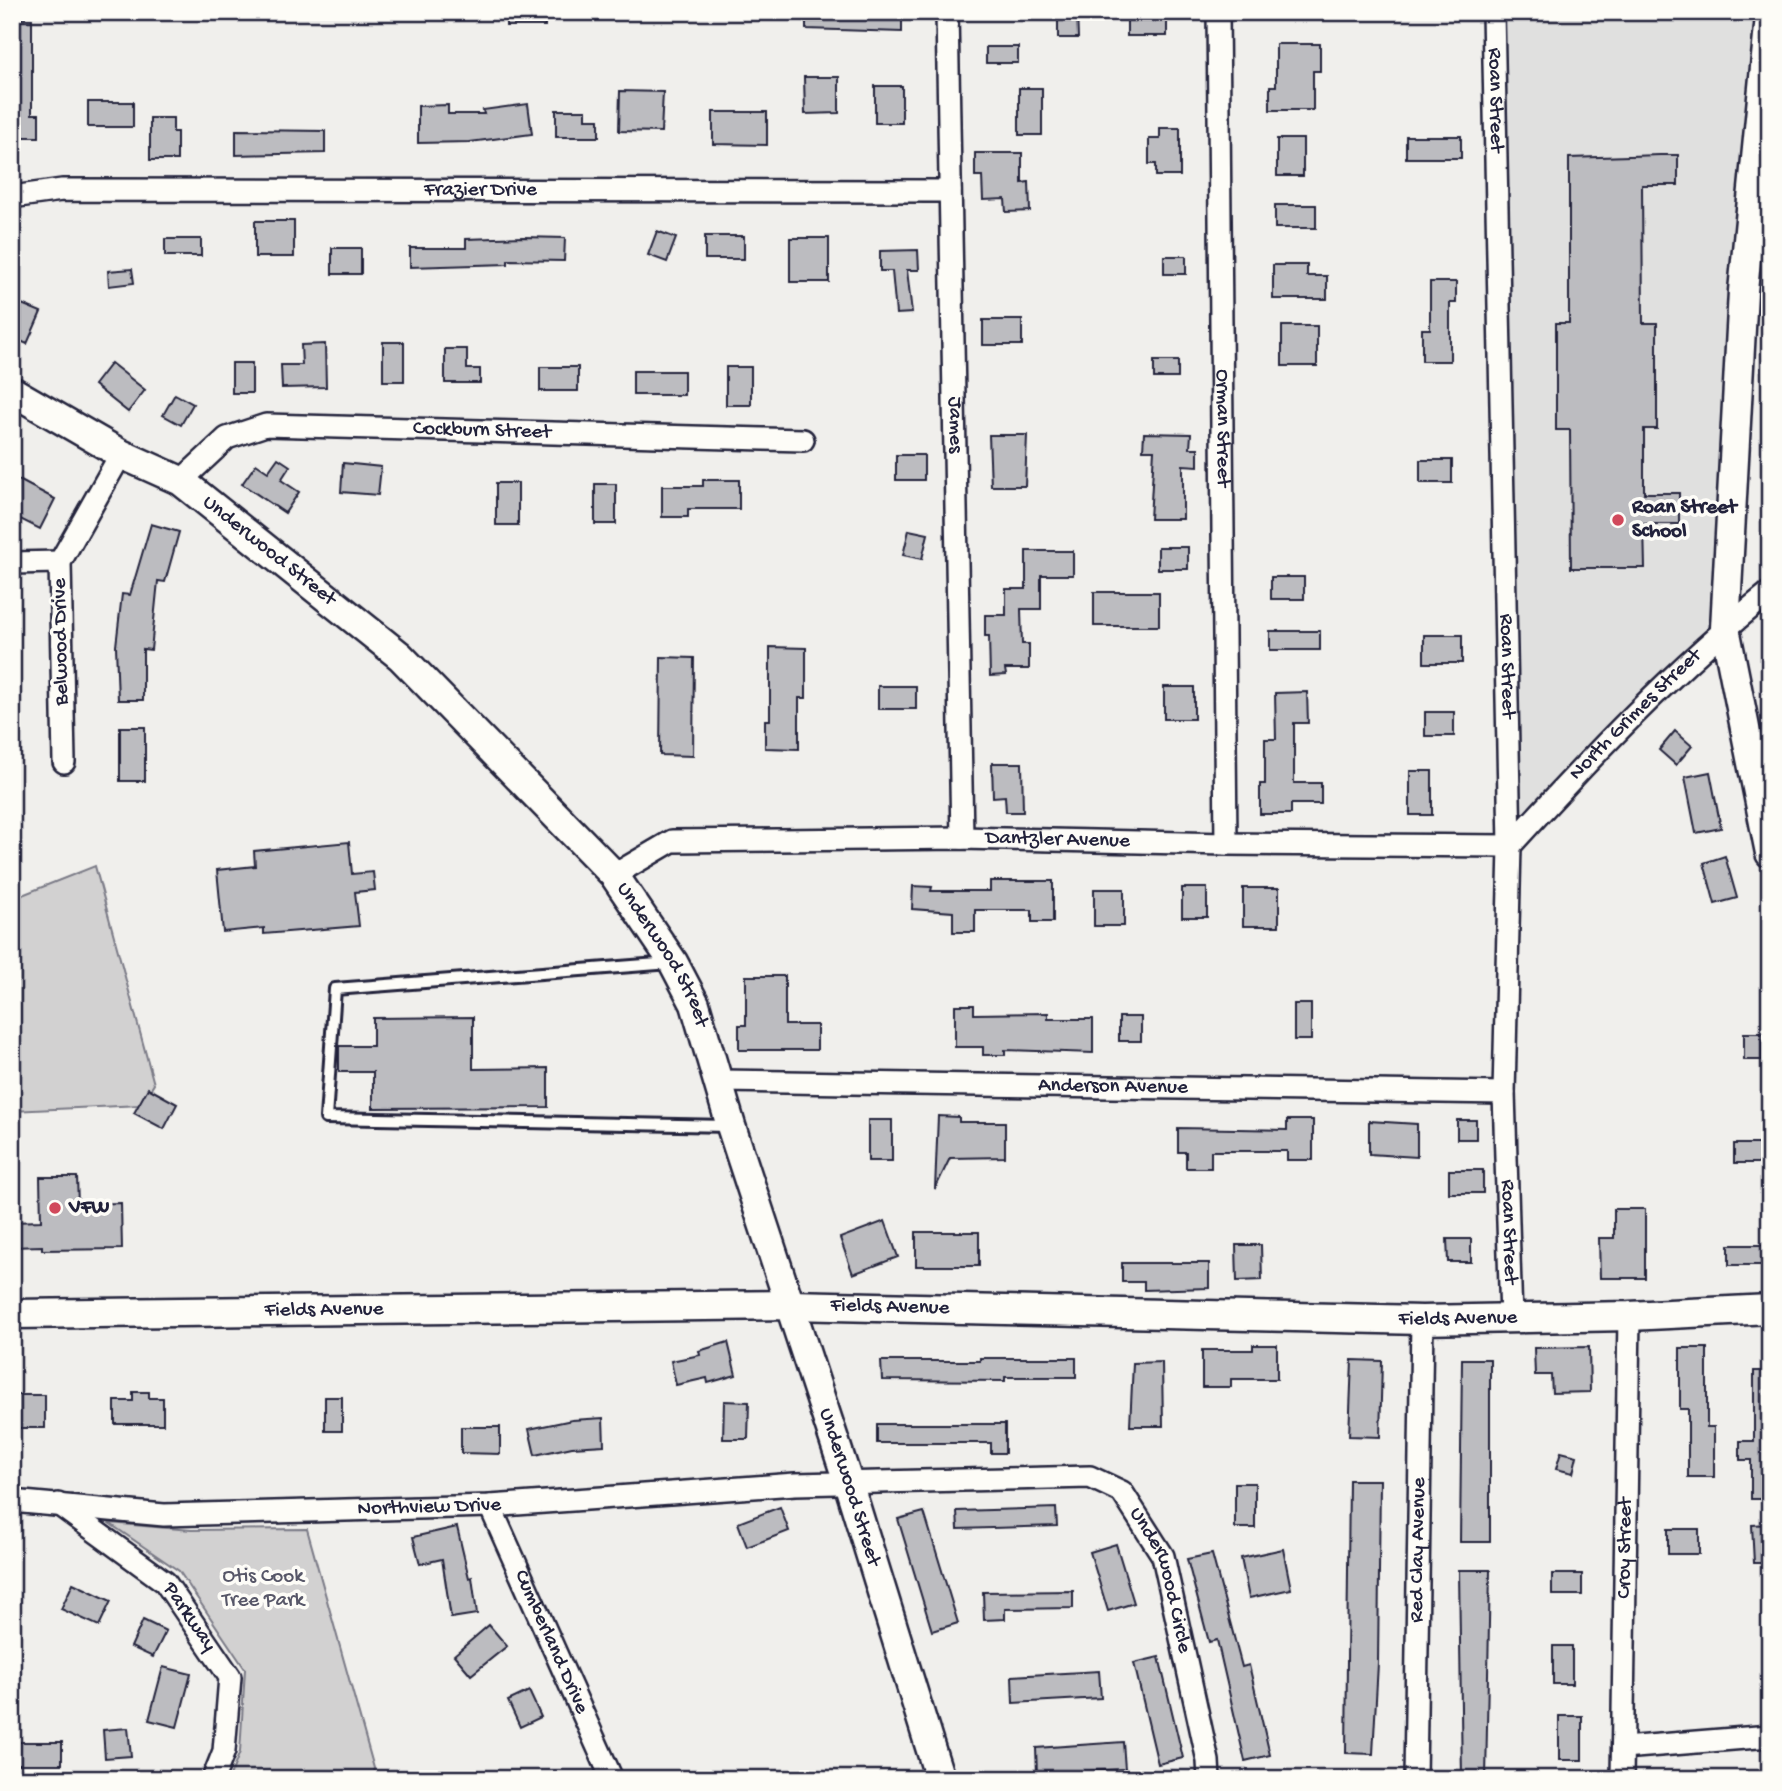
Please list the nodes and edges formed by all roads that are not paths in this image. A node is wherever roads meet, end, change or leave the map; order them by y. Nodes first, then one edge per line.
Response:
1 (947, 12) edge
2 (1218, 12) edge
3 (1493, 12) edge
4 (1770, 16) edge
5 (950, 191) junction
6 (12, 197) edge
7 (12, 391) edge
8 (803, 440) dead end
9 (121, 454) junction
10 (181, 481) junction
11 (60, 562) junction
12 (12, 563) edge
13 (1770, 592) edge
14 (1725, 628) junction
15 (64, 761) dead end
16 (962, 838) junction
17 (1226, 844) junction
18 (1510, 845) junction
19 (1770, 853) edge
20 (614, 876) junction
21 (673, 962) junction
22 (721, 1081) junction
23 (1504, 1093) junction
24 (732, 1126) junction
25 (789, 1306) junction
26 (1770, 1309) edge
27 (12, 1314) edge
28 (1629, 1316) junction
29 (1511, 1319) junction
30 (1422, 1320) junction
31 (848, 1482) junction
32 (12, 1501) edge
33 (56, 1503) junction
34 (490, 1506) junction
35 (1770, 1736) edge
36 (1623, 1748) junction
37 (213, 1779) edge
38 (612, 1779) edge
39 (940, 1779) edge
40 (1209, 1779) edge
41 (1415, 1779) edge
42 (1622, 1779) edge

1 - 5 street, James
2 - 17 street, Orman Street
3 - 18 street, Roan Street
4 - 14 street
5 - 6 street, Frazier Drive
5 - 16 street, James
7 - 9 street, Underwood Street
8 - 10 street, Cockburn Street
9 - 10 street, Underwood Street
9 - 11 street, Belwood Drive
10 - 20 street, Underwood Street
11 - 12 street
11 - 15 street, Belwood Drive
13 - 14 street, North Grimes Street
14 - 18 street, North Grimes Street
14 - 19 street
16 - 17 street, Dantzler Avenue
16 - 20 street, Dantzler Avenue
17 - 18 street, Dantzler Avenue
18 - 23 street, Roan Street
20 - 21 street, Underwood Street
21 - 22 street, Underwood Street
21 - 24 lane
22 - 23 street, Anderson Avenue
22 - 24 street, Underwood Street
23 - 29 street, Roan Street
24 - 25 street, Underwood Street
25 - 27 street, Fields Avenue
25 - 30 street, Fields Avenue
25 - 31 street, Underwood Street
26 - 28 street, Fields Avenue
28 - 29 street, Fields Avenue
28 - 36 street, Croy Street
29 - 30 street, Fields Avenue
30 - 41 street, Red Clay Avenue
31 - 34 street, Northview Drive
31 - 39 street, Underwood Street
31 - 40 street, Underwood Circle
32 - 33 street, Northview Drive
33 - 34 street, Northview Drive
33 - 37 street, Parkway
34 - 38 street, Cumberland Drive
35 - 36 street
36 - 42 street, Croy Street

